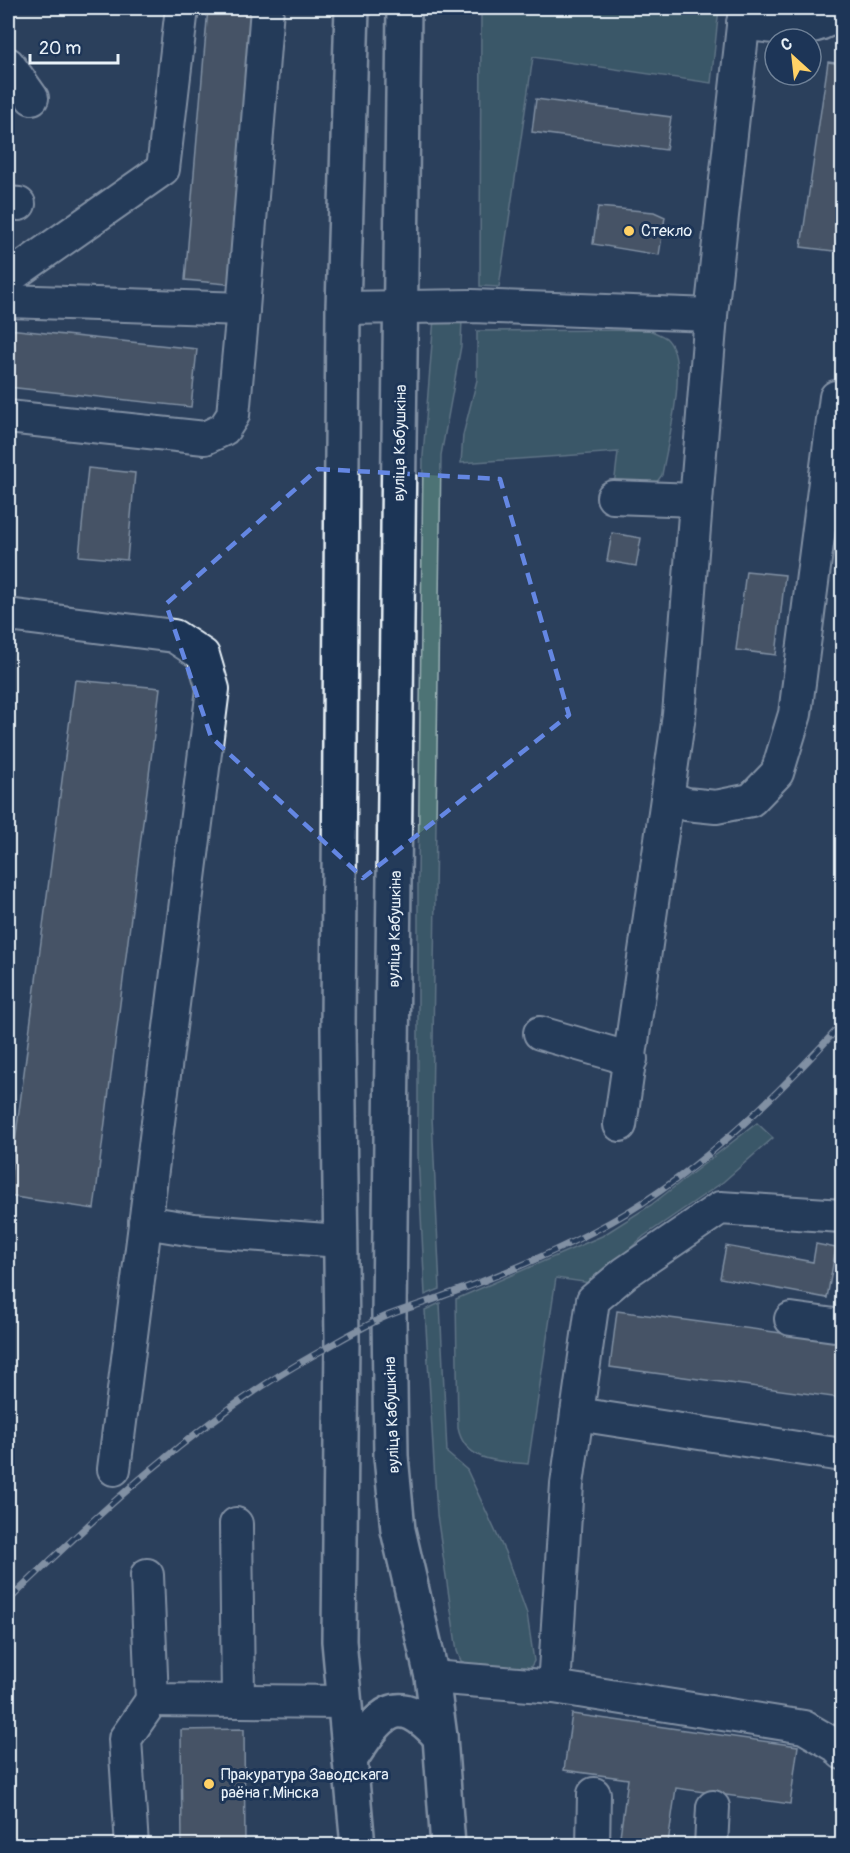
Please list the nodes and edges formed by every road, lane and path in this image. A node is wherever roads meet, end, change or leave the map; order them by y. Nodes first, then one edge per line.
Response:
1 (182, 8) edge
2 (267, 8) edge
3 (352, 8) edge
4 (405, 8) edge
5 (838, 8) edge
6 (744, 15) edge
7 (8, 64) edge
8 (32, 98) dead end
9 (8, 279) edge
10 (8, 301) edge
11 (401, 306) junction
12 (343, 308) junction
13 (243, 309) junction
14 (711, 315) junction
15 (836, 397) dead end
16 (8, 417) edge
17 (613, 497) dead end
18 (696, 500) junction
19 (8, 615) edge
20 (668, 797) junction
21 (540, 1033) dead end
22 (631, 1059) junction
23 (620, 1125) dead end
24 (843, 1216) edge
25 (145, 1222) junction
26 (340, 1241) junction
27 (791, 1319) dead end
28 (843, 1326) edge
29 (577, 1414) junction
30 (843, 1455) edge
31 (114, 1469) dead end
32 (236, 1524) dead end
33 (147, 1575) dead end
34 (432, 1677) junction
35 (554, 1687) junction
36 (152, 1700) junction
37 (238, 1700) junction
38 (344, 1702) junction
39 (440, 1737) junction
40 (843, 1753) edge
41 (350, 1760) junction
42 (594, 1794) dead end
43 (713, 1807) dead end
44 (132, 1845) edge
45 (358, 1845) edge
46 (448, 1845) edge
47 (593, 1845) edge
48 (711, 1845) edge

1 - 9 lane
2 - 13 lane
3 - 12 main road
4 - 11 main road, вуліца Кабушкіна
5 - 6 lane
6 - 14 lane
7 - 8 lane
10 - 13 lane
11 - 12 lane
11 - 14 lane
11 - 34 main road, вуліца Кабушкіна
12 - 26 main road
13 - 16 lane
14 - 18 lane
15 - 20 lane
17 - 18 lane
18 - 20 lane
19 - 25 lane
20 - 22 lane
21 - 22 lane
22 - 23 lane
24 - 29 lane
25 - 26 lane
25 - 31 lane
26 - 38 main road
27 - 28 lane
29 - 30 lane
29 - 35 lane
32 - 37 lane
33 - 36 lane
34 - 35 lane
34 - 39 main road, вуліца Кабушкіна
35 - 40 lane
36 - 37 lane
36 - 44 lane
37 - 38 lane
38 - 41 main road
39 - 41 main road
39 - 46 main road, вуліца Кабушкіна
41 - 45 main road
42 - 47 lane
43 - 48 lane

